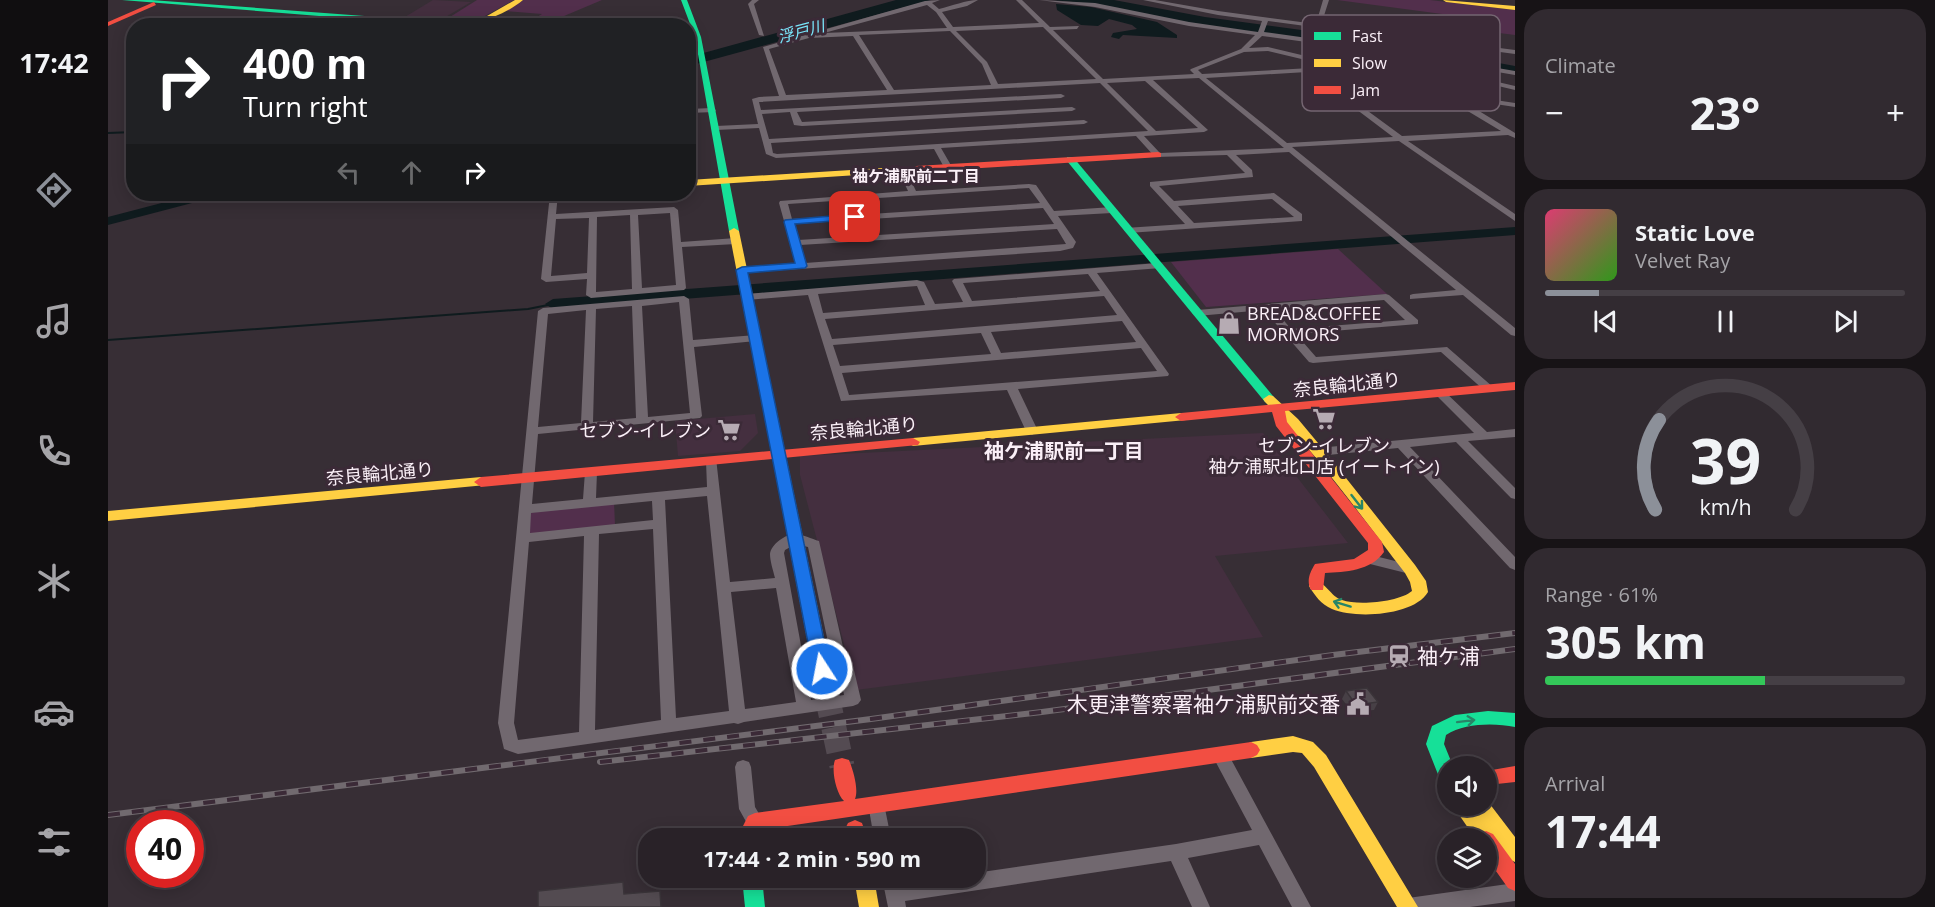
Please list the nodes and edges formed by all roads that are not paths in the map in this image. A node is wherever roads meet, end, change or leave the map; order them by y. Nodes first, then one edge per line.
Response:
1 (125, 0) edge
2 (520, 0) edge
3 (684, 0) edge
4 (756, 0) edge
5 (937, 0) edge
6 (975, 0) edge
7 (1019, 0) edge
8 (1042, 0) edge
9 (1146, 0) edge
10 (1326, 0) edge
11 (1446, 0) edge
12 (161, 1) edge
13 (927, 2) junction
14 (1513, 5) edge
15 (938, 11) junction
16 (1321, 15) edge
17 (375, 18) edge
18 (489, 18) edge
19 (693, 18) edge
20 (1264, 22) junction
21 (108, 24) edge
22 (1302, 25) edge
23 (1046, 27) junction
24 (1077, 27) dead end
25 (696, 29) edge
26 (951, 29) junction
27 (855, 34) junction
28 (1260, 34) junction
29 (762, 35) dead end
30 (809, 36) junction
31 (1302, 39) edge
32 (1243, 50) junction
33 (1500, 50) edge
34 (1515, 52) edge
35 (1302, 56) edge
36 (1302, 71) edge
37 (1500, 71) edge
38 (1515, 73) edge
39 (1200, 76) junction
40 (1147, 79) junction
41 (1101, 81) junction
42 (1050, 84) junction
43 (1500, 85) edge
44 (995, 86) junction
45 (1515, 88) edge
46 (892, 92) junction
47 (904, 92) junction
48 (1061, 96) junction
49 (783, 98) junction
50 (1500, 103) edge
51 (911, 104) junction
52 (1515, 105) edge
53 (1072, 109) junction
54 (712, 110) junction
55 (696, 111) edge
56 (793, 111) junction
57 (1363, 111) edge
58 (1473, 111) edge
59 (758, 112) junction
60 (920, 117) junction
61 (1084, 122) junction
62 (762, 126) junction
63 (716, 128) junction
64 (928, 132) junction
65 (1154, 133) junction
66 (1138, 134) junction
67 (1513, 134) edge
68 (1097, 137) junction
69 (1401, 139) junction
70 (766, 141) junction
71 (936, 147) junction
72 (1288, 148) junction
73 (1229, 153) junction
74 (1158, 155) junction
75 (1070, 159) junction
76 (948, 167) junction
77 (902, 170) junction
78 (725, 180) junction
79 (696, 182) edge
80 (913, 193) junction
81 (553, 201) edge
82 (1171, 204) junction
83 (1045, 205) junction
84 (1515, 207) edge
85 (1500, 208) junction
86 (1112, 210) junction
87 (634, 212) junction
88 (922, 213) junction
89 (1051, 214) junction
90 (592, 215) junction
91 (552, 217) junction
92 (1515, 218) edge
93 (789, 222) junction
94 (1060, 226) junction
95 (1193, 227) junction
96 (1128, 230) junction
97 (934, 234) junction
98 (736, 241) junction
99 (795, 243) junction
100 (677, 245) junction
101 (801, 266) junction
102 (1158, 266) junction
103 (1091, 271) junction
104 (591, 276) junction
105 (745, 286) junction
106 (812, 292) junction
107 (1464, 292) junction
108 (1106, 293) junction
109 (637, 297) junction
110 (1413, 297) dead end
111 (969, 304) junction
112 (931, 306) junction
113 (591, 307) junction
114 (1266, 307) junction
115 (1197, 313) junction
116 (820, 316) junction
117 (1124, 318) junction
118 (984, 330) junction
119 (1288, 332) junction
120 (1515, 333) edge
121 (756, 338) junction
122 (828, 342) junction
123 (689, 344) junction
124 (1143, 345) junction
125 (997, 356) junction
126 (836, 370) junction
127 (1011, 386) junction
128 (1515, 386) edge
129 (1489, 389) junction
130 (1440, 393) junction
131 (1278, 410) junction
132 (642, 422) junction
133 (587, 426) junction
134 (532, 431) junction
135 (1032, 431) junction
136 (1515, 433) edge
137 (1484, 436) junction
138 (1459, 439) junction
139 (1402, 445) junction
140 (1318, 452) junction
141 (778, 454) junction
142 (712, 461) junction
143 (591, 472) junction
144 (528, 477) junction
145 (712, 491) junction
146 (658, 495) junction
147 (1515, 495) edge
148 (589, 502) junction
149 (526, 509) junction
150 (108, 516) edge
151 (659, 524) junction
152 (586, 531) junction
153 (523, 538) junction
154 (795, 539) junction
155 (1371, 560) junction
156 (1515, 565) edge
157 (1410, 569) junction
158 (783, 582) junction
159 (724, 588) junction
160 (826, 691) tunnel mouth
161 (804, 706) junction
162 (738, 717) junction
163 (1515, 720) edge
164 (669, 726) junction
165 (587, 738) junction
166 (1220, 755) junction
167 (1439, 756) edge
168 (842, 766) tunnel mouth
169 (743, 767) dead end
170 (1515, 774) edge
171 (1497, 776) edge
172 (848, 794) dead end
173 (876, 804) junction
174 (1489, 816) edge
175 (755, 822) junction
176 (752, 828) edge
177 (881, 828) edge
178 (1263, 837) junction
179 (1176, 852) junction
180 (1515, 853) edge
181 (1497, 855) edge
182 (1515, 881) edge
183 (753, 888) edge
184 (866, 888) edge
185 (1515, 892) edge
186 (894, 893) edge
187 (755, 907) edge
188 (869, 907) edge
189 (1201, 907) edge
190 (1302, 907) edge
191 (1408, 907) edge

1 - 12 street
2 - 18 street
3 - 19 street
4 - 29 street
5 - 13 street
6 - 15 street
7 - 23 street
8 - 28 street
9 - 20 street
10 - 16 street
11 - 14 street
12 - 17 street
12 - 21 street
13 - 15 street
13 - 30 street
15 - 26 street
20 - 22 street
20 - 28 street
23 - 24 street
23 - 26 street
23 - 41 street
25 - 54 street
26 - 27 street
26 - 44 street
27 - 30 street
27 - 46 street
28 - 31 street
28 - 32 street
30 - 49 street
32 - 35 street
32 - 39 street
33 - 34 street
36 - 39 street
37 - 38 street
39 - 40 street
39 - 72 street
40 - 41 street
40 - 65 street
41 - 42 street
41 - 65 street
42 - 44 street
42 - 48 street
43 - 45 street
44 - 47 street
46 - 47 street
46 - 49 street
47 - 51 street
48 - 51 street
48 - 53 street
49 - 59 street
50 - 52 street
51 - 56 street
53 - 60 street
53 - 61 street
54 - 55 street
54 - 63 street
56 - 59 street
56 - 60 street
57 - 69 street
58 - 67 street
59 - 62 street
60 - 64 street
61 - 64 street
61 - 68 street
62 - 63 street
62 - 70 street
63 - 78 street
64 - 70 street
65 - 66 street
66 - 68 street
66 - 74 street
67 - 69 street
68 - 71 street
69 - 72 street
69 - 85 street
70 - 71 street
71 - 76 street
72 - 73 street
72 - 107 street
73 - 74 street
73 - 82 street
74 - 75 street
75 - 76 street
75 - 86 street
76 - 77 street
77 - 78 street
77 - 80 street
78 - 79 street
78 - 98 street
80 - 83 street
80 - 93 street
81 - 91 street
82 - 95 street
82 - 95 street
83 - 88 street
83 - 89 street
84 - 85 street
85 - 92 street
86 - 89 street
86 - 96 street
87 - 90 street
87 - 100 street
87 - 109 street
88 - 93 street
88 - 97 street
89 - 94 street
90 - 91 street
90 - 104 street
91 - 104 street
93 - 99 street
94 - 97 street
94 - 101 street
95 - 96 street
96 - 102 street
97 - 99 street
98 - 100 street
98 - 105 street
99 - 101 street
100 - 109 street
101 - 105 street
102 - 103 street
102 - 115 street
103 - 108 street
103 - 111 street
104 - 109 street
105 - 106 street
105 - 121 street
106 - 112 street
106 - 116 street
107 - 110 street
107 - 120 street
108 - 111 street
108 - 117 street
109 - 113 street
109 - 123 street
109 - 132 street
111 - 112 street
112 - 116 street
113 - 133 street
113 - 134 street
114 - 115 street
114 - 119 street
114 - 119 street
115 - 131 street
116 - 122 street
117 - 118 street
117 - 124 street
118 - 122 street
118 - 125 street
119 - 129 street
121 - 123 street
121 - 141 street
122 - 126 street
123 - 132 street
124 - 125 street
124 - 127 street
125 - 126 street
126 - 127 street
127 - 135 street
128 - 129 street, 奈良輪北通り
129 - 130 street, 奈良輪北通り
130 - 131 street, 奈良輪北通り
130 - 137 street
131 - 135 street, 奈良輪北通り
131 - 140 street
131 - 155 street
132 - 133 street
133 - 134 street
134 - 144 street
135 - 141 street, 奈良輪北通り
136 - 137 street
137 - 138 street
138 - 139 street
138 - 147 street
139 - 140 street
139 - 156 street
140 -> 157 street
141 - 142 street, 奈良輪北通り
141 - 154 street
142 - 143 street, 奈良輪北通り
142 - 145 street
143 - 144 street, 奈良輪北通り
143 - 148 street
144 - 149 street
144 - 150 street, 奈良輪北通り
145 - 146 street
145 - 159 street
146 - 148 street
146 - 151 street
148 - 149 street
149 - 153 street
151 - 152 street
151 - 164 street
152 - 153 street
152 - 165 street
153 - 165 street
154 - 158 street
154 - 160 street
154 - 161 street
155 - 157 street
157 -> 155 street
158 - 159 street
158 - 161 street
159 - 162 street
161 - 162 street
162 - 164 street
167 -> 163 street
164 - 165 street
166 - 173 street
166 - 178 street
166 - 191 street
168 - 172 street
169 - 175 street
170 - 171 street
173 - 175 street
173 - 177 street
174 - 180 street
175 - 176 street
178 - 179 street
178 - 190 street
179 - 186 street
179 - 189 street
181 - 182 street
183 - 187 street
184 - 188 street
185 - 191 street

